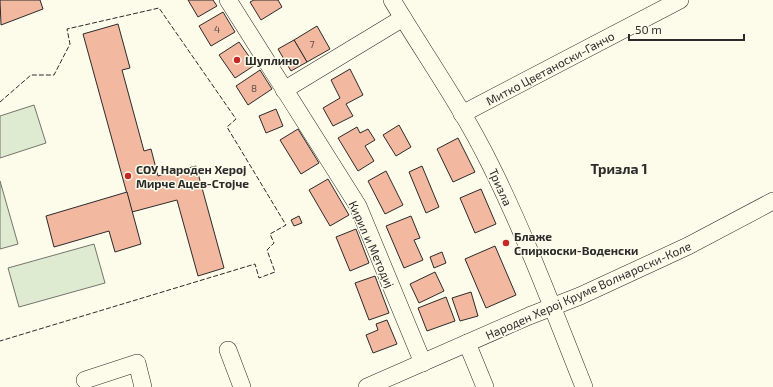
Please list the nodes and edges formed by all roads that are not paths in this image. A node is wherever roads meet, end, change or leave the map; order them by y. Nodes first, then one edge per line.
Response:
1 (228, 0) edge
2 (392, 0) edge
3 (680, 0) edge
4 (403, 18) junction
5 (284, 90) junction
6 (462, 114) junction
7 (773, 201) edge
8 (552, 308) junction
9 (467, 343) junction
10 (228, 350) dead end
11 (423, 363) junction
12 (84, 380) dead end
13 (144, 387) edge
14 (242, 387) edge
15 (367, 387) edge
16 (484, 387) edge
17 (584, 387) edge

1 - 5 street, Кирил и Методиј
2 - 4 street, Тризла
3 - 6 street, Митко Цветаноски-Ганчо
4 - 5 street
4 - 6 street, Тризла
5 - 11 street, Кирил и Методиј
6 - 8 street, Тризла
7 - 8 street, Народен Херој Круме Волнароски-Коле
8 - 9 street, Народен Херој Круме Волнароски-Коле
8 - 17 street, Тризла
9 - 11 street, Народен Херој Круме Волнароски-Коле
9 - 16 street
10 - 14 street
11 - 15 street, Народен Херој Круме Волнароски-Коле
12 - 13 street

